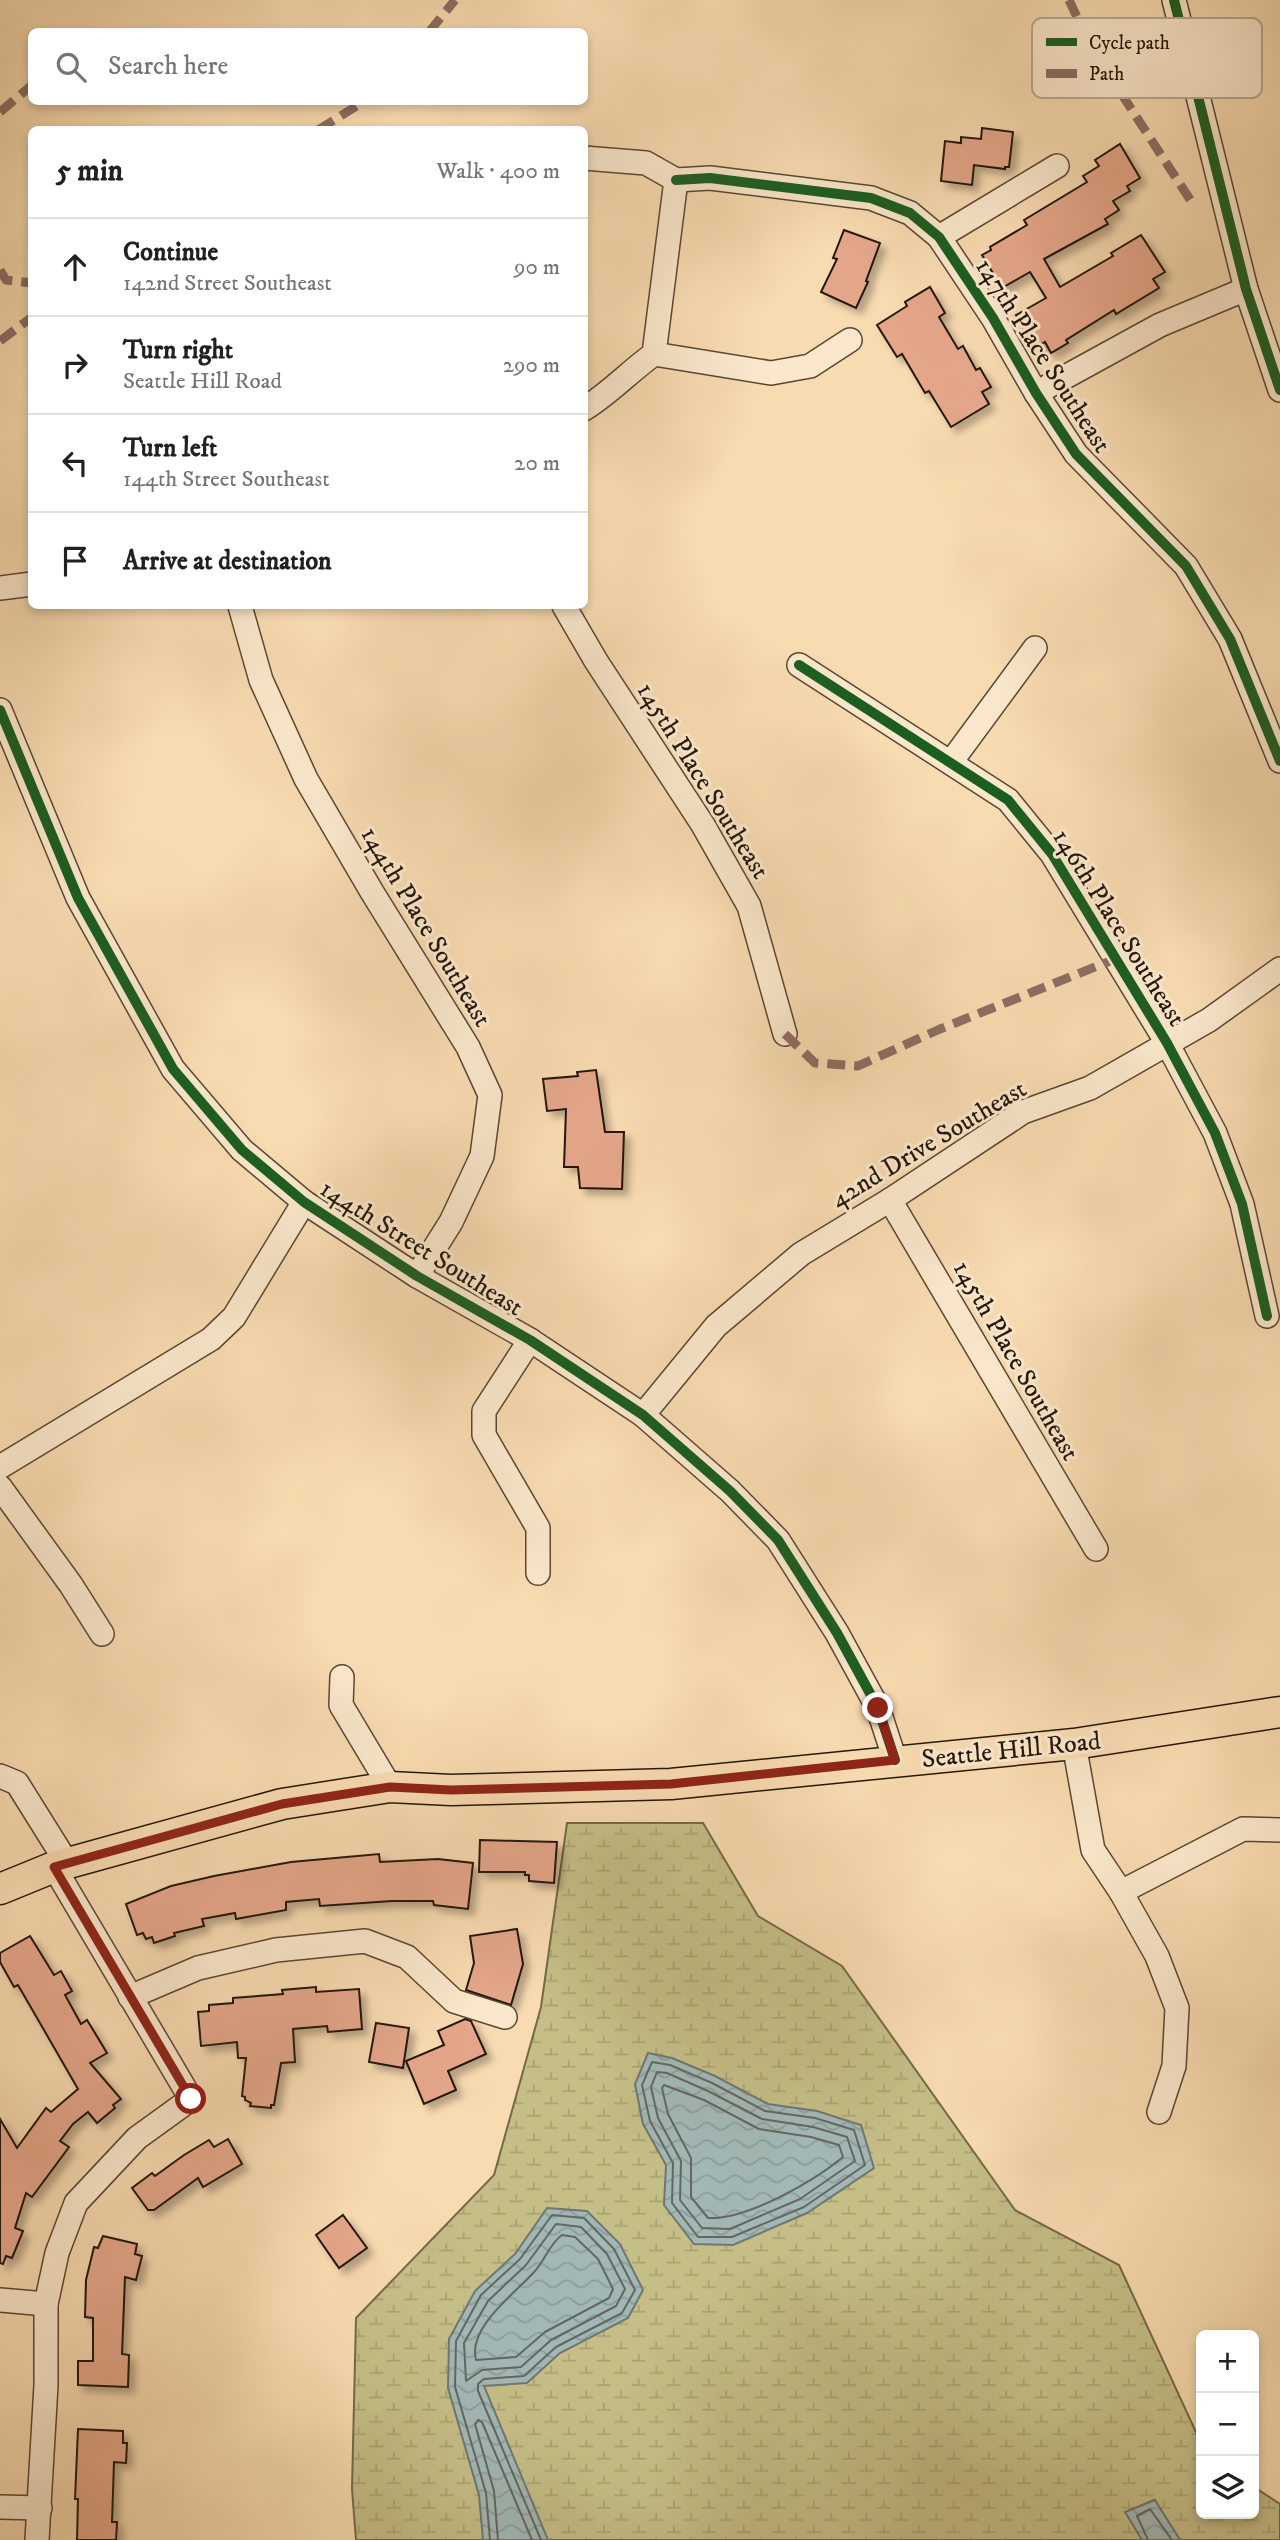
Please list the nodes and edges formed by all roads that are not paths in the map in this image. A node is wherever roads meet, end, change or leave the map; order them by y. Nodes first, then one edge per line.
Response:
1 (1174, 0) edge
2 (1178, 18) edge
3 (1198, 98) edge
4 (588, 158) edge
5 (1058, 166) dead end
6 (676, 180) junction
7 (939, 237) junction
8 (1245, 289) junction
9 (850, 340) dead end
10 (654, 354) junction
11 (1280, 390) edge
12 (1037, 393) junction
13 (588, 407) edge
14 (28, 584) edge
15 (0, 588) edge
16 (241, 609) edge
17 (566, 609) edge
18 (1035, 648) dead end
19 (799, 665) dead end
20 (0, 710) edge
21 (1280, 761) edge
22 (951, 762) junction
23 (1280, 969) edge
24 (785, 1034) dead end
25 (1167, 1043) junction
26 (890, 1200) junction
27 (304, 1202) junction
28 (417, 1276) junction
29 (1267, 1317) dead end
30 (530, 1340) junction
31 (643, 1415) junction
32 (0, 1467) edge
33 (0, 1487) edge
34 (1096, 1549) dead end
35 (538, 1573) dead end
36 (102, 1634) dead end
37 (342, 1677) dead end
38 (1280, 1712) edge
39 (1073, 1744) junction
40 (895, 1760) junction
41 (0, 1776) edge
42 (390, 1787) junction
43 (1279, 1829) edge
44 (60, 1865) junction
45 (0, 1889) edge
46 (1121, 1892) junction
47 (130, 1997) junction
48 (505, 2017) dead end
49 (1159, 2112) dead end
50 (0, 2300) edge
51 (46, 2304) junction
52 (0, 2507) edge
53 (40, 2508) junction
54 (37, 2540) edge

1 - 2 street
3 - 8 street
4 - 6 street
5 - 7 street
6 - 7 street, 147th Place Southeast
6 - 10 street
7 - 12 street, 147th Place Southeast
8 - 11 street
8 - 12 street
9 - 10 street
10 - 13 street
12 - 21 street, 147th Place Southeast
14 - 15 street
16 - 28 street, 144th Place Southeast
17 - 24 street, 145th Place Southeast
18 - 22 street
19 - 22 street, 146th Place Southeast
20 - 27 street, 144th Street Southeast
22 - 25 street, 146th Place Southeast
23 - 25 street, 42nd Drive Southeast
25 - 26 street, 42nd Drive Southeast
25 - 29 street, 146th Place Southeast
26 - 31 street, 42nd Drive Southeast
26 - 34 street, 145th Place Southeast
27 - 28 street, 144th Street Southeast
27 - 32 street
28 - 30 street, 144th Street Southeast
30 - 31 street, 144th Street Southeast
30 - 35 street
31 - 40 street, 144th Street Southeast
33 - 36 street
37 - 42 street
38 - 39 main road, Seattle Hill Road
39 - 40 main road, Seattle Hill Road
39 - 46 street
40 - 42 main road, Seattle Hill Road
41 - 44 street
42 - 44 main road, Seattle Hill Road
43 - 46 street
44 - 45 main road, Seattle Hill Road
44 - 47 street
46 - 49 street
47 - 48 street
47 - 51 street
50 - 51 street
51 - 53 street
52 - 53 street
53 - 54 street

